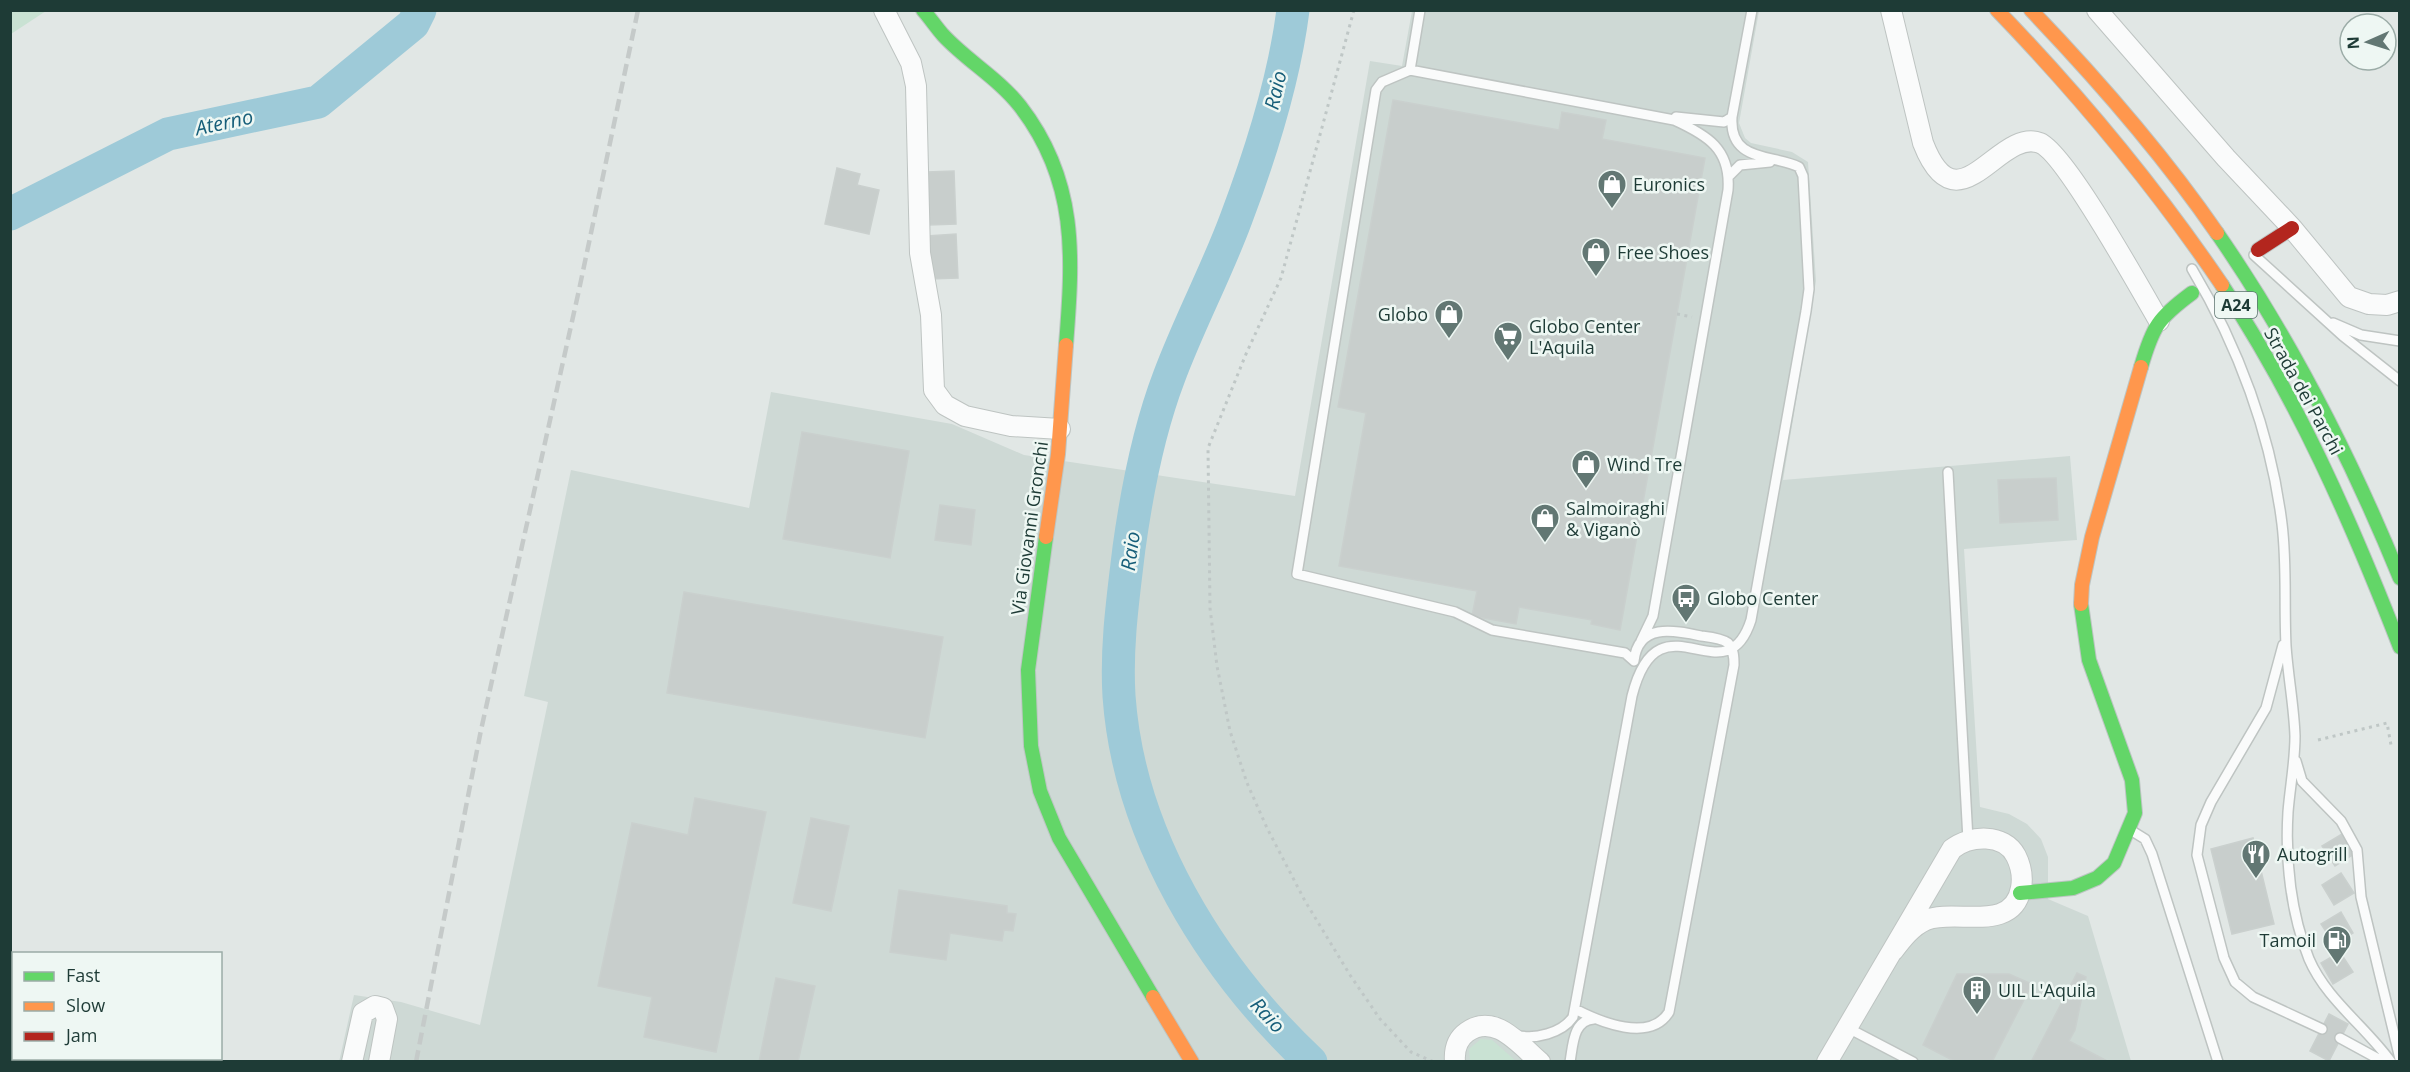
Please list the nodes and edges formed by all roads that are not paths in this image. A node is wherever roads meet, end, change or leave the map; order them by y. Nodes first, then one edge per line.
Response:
1 (884, 10) edge
2 (923, 10) edge
3 (1420, 10) edge
4 (1752, 10) edge
5 (1891, 10) edge
6 (1997, 10) edge
7 (2031, 10) edge
8 (2038, 10) edge
9 (2097, 10) edge
10 (2072, 38) dead end
11 (2046, 61) junction
12 (1410, 70) junction
13 (1653, 114) junction
14 (1732, 117) junction
15 (2097, 139) dead end
16 (1782, 162) junction
17 (1729, 176) junction
18 (2292, 228) junction
19 (2252, 247) joint
20 (2185, 258) dead end
21 (2192, 293) dead end
22 (2400, 301) edge
23 (2319, 316) junction
24 (2159, 321) junction
25 (2400, 341) edge
26 (2400, 381) edge
27 (1060, 429) junction
28 (1948, 472) dead end
29 (2400, 578) edge
30 (2286, 625) junction
31 (1742, 640) junction
32 (1641, 641) junction
33 (2400, 647) edge
34 (1732, 648) junction
35 (1634, 661) junction
36 (1734, 665) junction
37 (1632, 696) junction
38 (2295, 747) junction
39 (2130, 830) junction
40 (1968, 840) junction
41 (2020, 893) junction
42 (1893, 951) junction
43 (1575, 1010) junction
44 (1594, 1019) junction
45 (1846, 1027) junction
46 (1500, 1028) junction
47 (2322, 1029) dead end
48 (1575, 1033) junction
49 (2340, 1038) dead end
50 (2400, 1059) edge
51 (1454, 1060) edge
52 (352, 1062) edge
53 (379, 1062) edge
54 (1192, 1062) edge
55 (1540, 1062) edge
56 (1570, 1062) edge
57 (1827, 1062) edge
58 (1913, 1062) edge
59 (2218, 1062) edge
60 (2384, 1062) edge
61 (2391, 1062) edge

1 - 27 street
2 - 27 main road, Via Giovanni Gronchi
3 - 12 lane
4 - 14 lane
5 - 24 street
6 - 11 main road, Strada dei Parchi / A24
7 - 29 main road, Strada dei Parchi / A24
8 - 10 lane
9 - 18 street
11 - 15 lane
11 - 33 main road, Strada dei Parchi / A24
12 - 13 lane
12 - 35 lane
13 - 14 lane
13 - 17 lane
14 - 16 lane
16 - 17 lane
16 - 31 lane
17 - 32 lane
18 - 19 main road
18 - 22 street
19 - 23 lane
20 - 30 lane
21 - 24 main road
23 - 25 lane
23 - 26 lane
24 - 39 main road
27 - 54 main road, Via Giovanni Gronchi
28 - 40 lane
30 - 38 lane
30 - 47 lane
31 - 34 lane
31 - 36 lane
32 - 34 lane
32 - 35 lane
34 - 36 lane
34 - 37 lane
35 - 37 lane
36 - 44 lane
37 - 43 lane
38 - 50 lane
38 - 61 lane
39 - 41 main road
39 - 59 lane
40 - 41 street
40 - 42 street
41 - 42 street
42 - 45 street
43 - 44 lane
43 - 46 lane
43 - 48 lane
44 - 48 lane
45 - 57 street
45 - 58 lane
46 - 51 street
46 - 55 street
48 - 56 lane
49 - 60 lane
52 - 53 street

